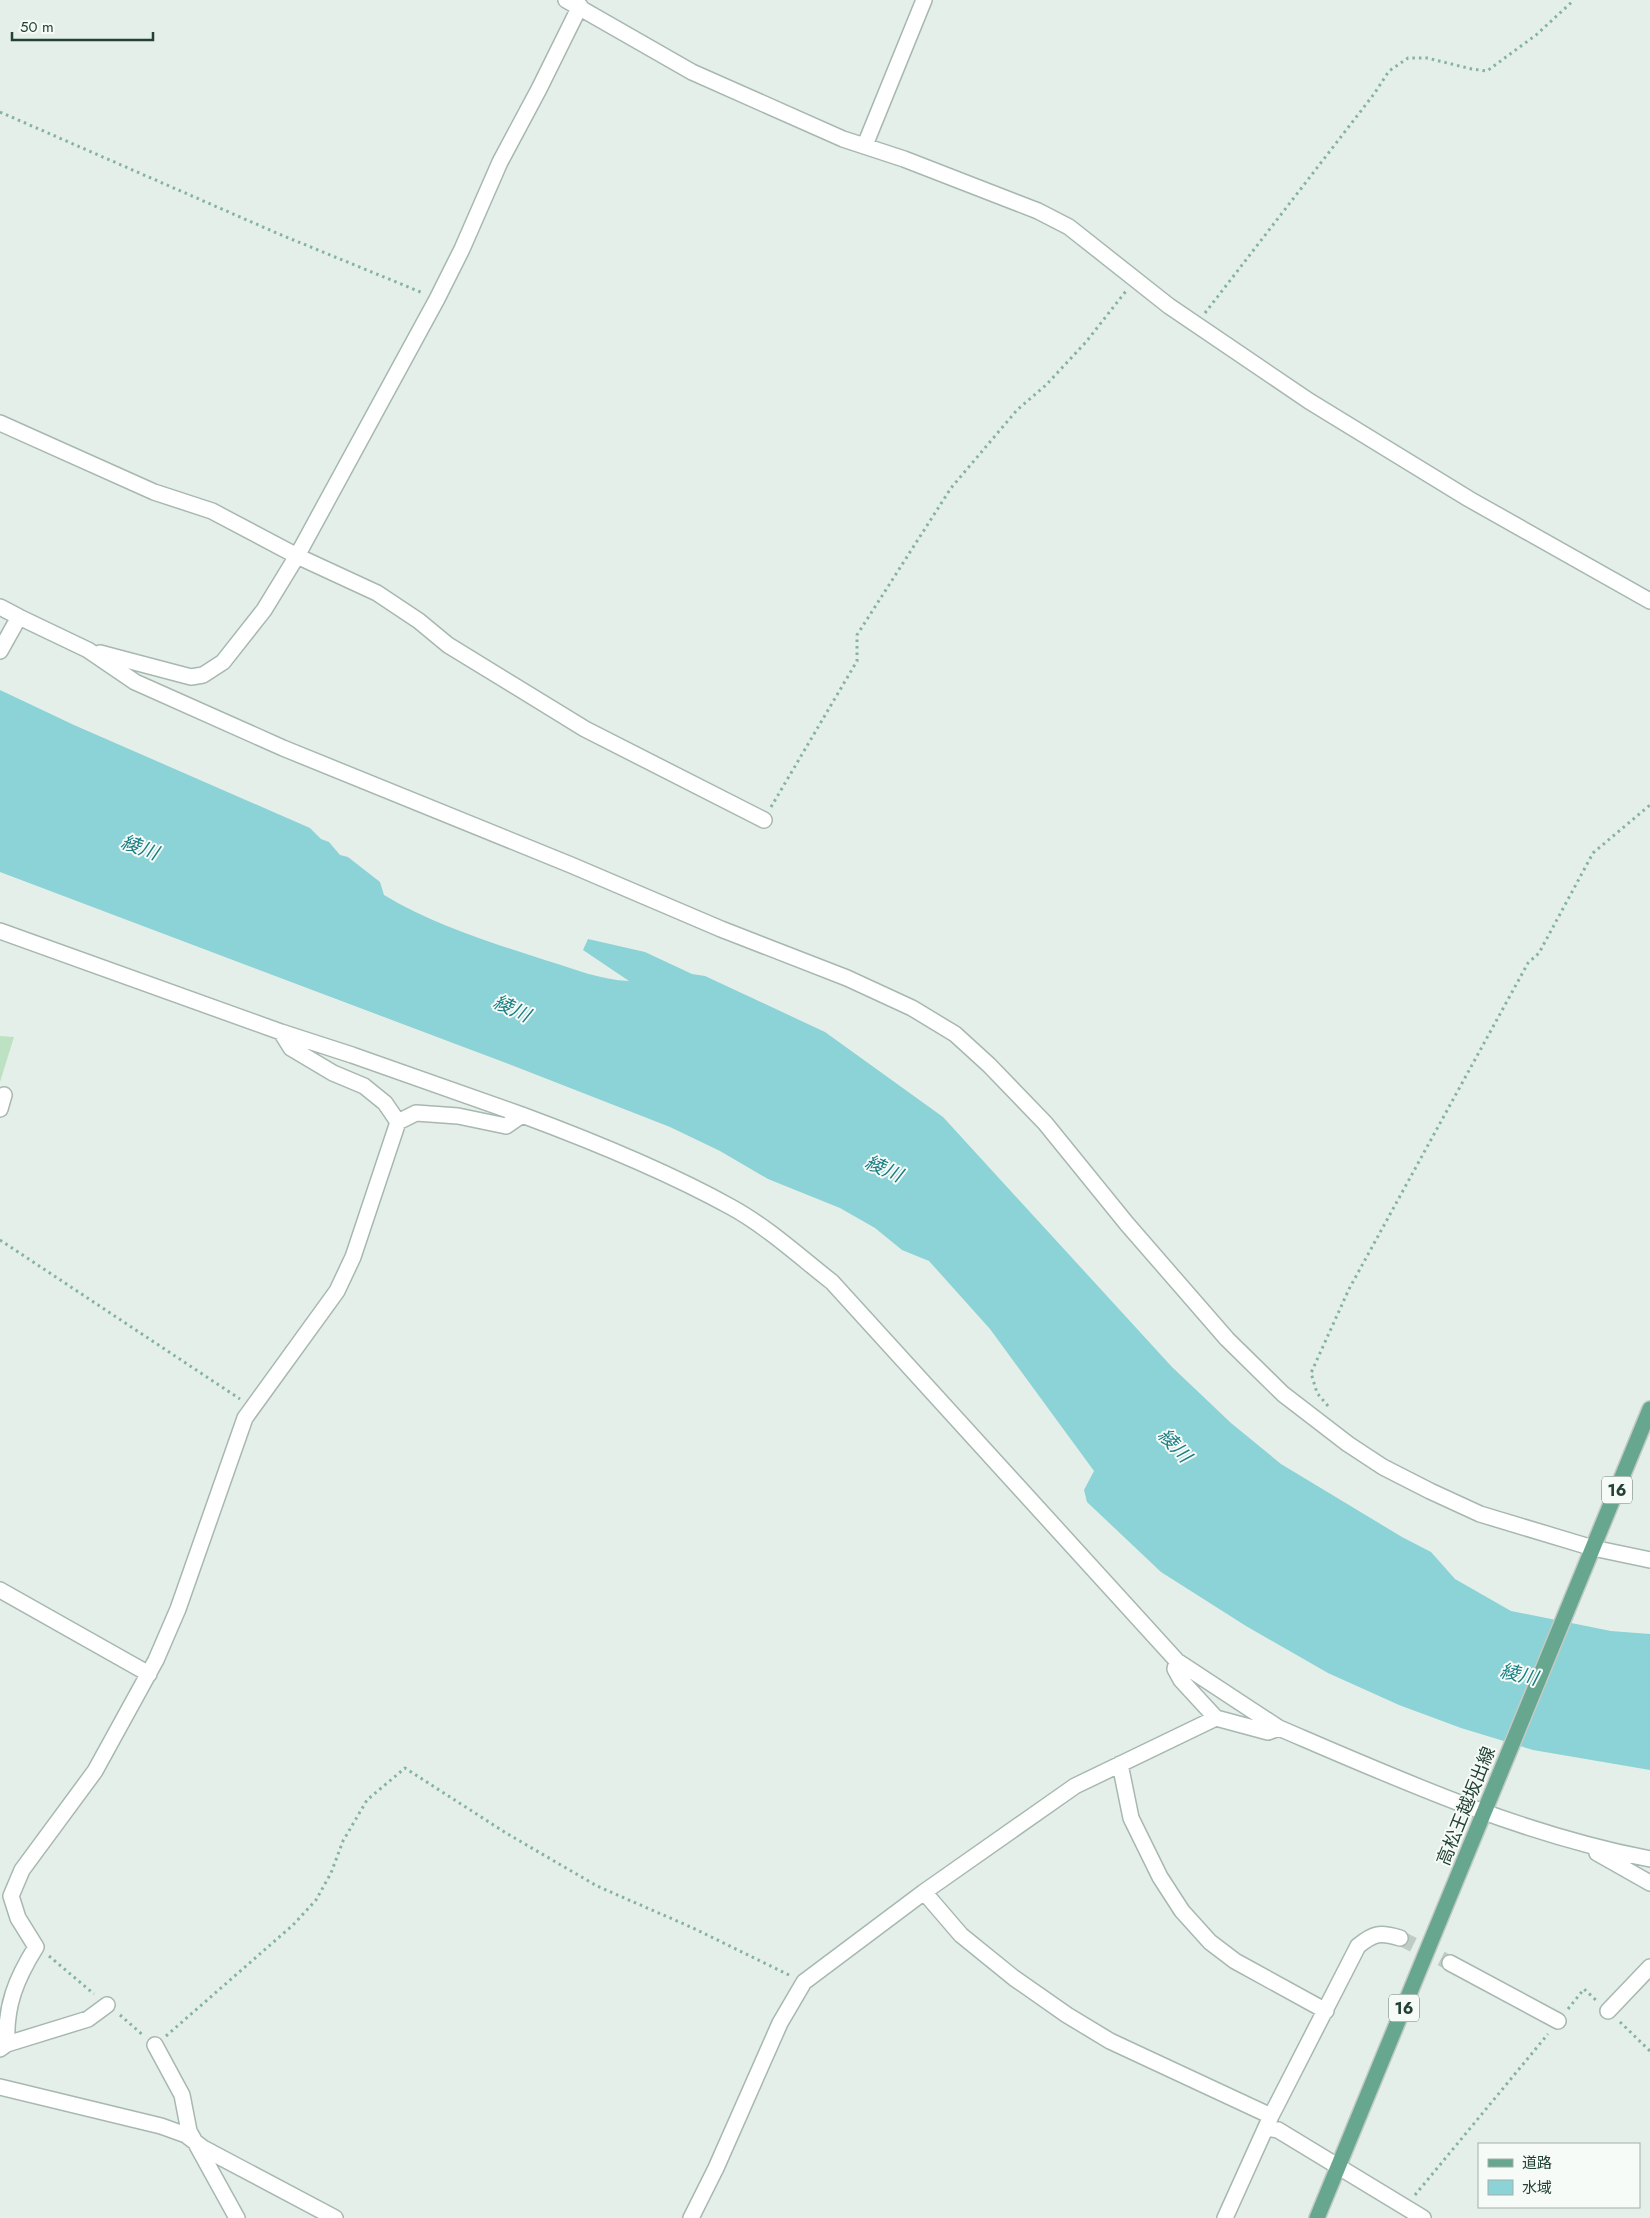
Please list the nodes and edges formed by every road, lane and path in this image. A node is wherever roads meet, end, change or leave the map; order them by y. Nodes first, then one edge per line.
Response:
1 (924, 0) edge
2 (1574, 0) edge
3 (573, 3) edge
4 (0, 112) edge
5 (865, 146) junction
6 (1136, 279) junction
7 (437, 299) junction
8 (1197, 323) junction
9 (0, 424) edge
10 (297, 556) junction
11 (1650, 601) edge
12 (0, 607) edge
13 (17, 621) junction
14 (88, 650) junction
15 (0, 651) edge
16 (1650, 805) edge
17 (764, 820) joint
18 (0, 931) edge
19 (281, 1032) junction
20 (522, 1115) junction
21 (398, 1122) junction
22 (0, 1240) edge
23 (253, 1407) junction
24 (1650, 1409) edge
25 (1334, 1412) dead end
26 (1593, 1548) junction
27 (1650, 1560) edge
28 (0, 1590) edge
29 (1177, 1661) junction
30 (149, 1674) junction
31 (1216, 1718) junction
32 (1279, 1728) junction
33 (1120, 1764) junction
34 (1484, 1813) junction
35 (1582, 1844) junction
36 (1650, 1859) edge
37 (1650, 1883) edge
38 (924, 1892) junction
39 (1400, 1938) tunnel mouth
40 (36, 1947) junction
41 (1450, 1964) tunnel mouth
42 (1650, 1967) edge
43 (804, 1982) junction
44 (1584, 1989) dead end
45 (107, 2005) junction
46 (1326, 2011) junction
47 (1608, 2011) dead end
48 (1558, 2021) junction
49 (155, 2045) junction
50 (4, 2047) edge
51 (0, 2087) edge
52 (1268, 2122) junction
53 (194, 2141) junction
54 (1338, 2166) junction
55 (1405, 2207) junction
56 (237, 2218) edge
57 (335, 2218) edge
58 (691, 2218) edge
59 (1225, 2218) edge
60 (1317, 2218) edge
61 (1423, 2218) edge

1 - 5 street
2 - 8 path
3 - 5 street
3 - 7 street
4 - 7 path
5 - 6 street
6 - 8 street
6 - 17 path
7 - 10 street
8 - 11 street
9 - 10 street
10 - 14 street
10 - 17 street
12 - 13 street
13 - 14 street
13 - 15 street
14 - 26 street
16 - 25 path
18 - 19 street
19 - 20 street
19 - 21 street
20 - 21 street
20 - 29 street
21 - 23 street
22 - 23 path
23 - 30 street
24 - 26 main road, 高松王越坂出線 / 16
26 - 27 street
26 - 34 main road, 高松王越坂出線 / 16
28 - 30 street
29 - 31 street
29 - 32 street
30 - 40 street
31 - 32 street
31 - 33 street
32 - 34 street
33 - 38 street
33 - 46 street
34 - 35 street
34 - 54 main road, 高松王越坂出線 / 16
35 - 36 street
35 - 37 street
38 - 43 street
38 - 52 street
39 - 46 street
40 - 45 path
40 - 50 street
41 - 48 street
42 - 47 street
43 - 49 path
43 - 58 street
44 - 48 path
45 - 49 path
45 - 50 street
46 - 52 street
48 - 55 path
49 - 53 street
51 - 53 street
52 - 54 street
52 - 59 street
53 - 56 street
53 - 57 street
54 - 55 street
54 - 60 main road, 高松王越坂出線 / 16
55 - 61 street

